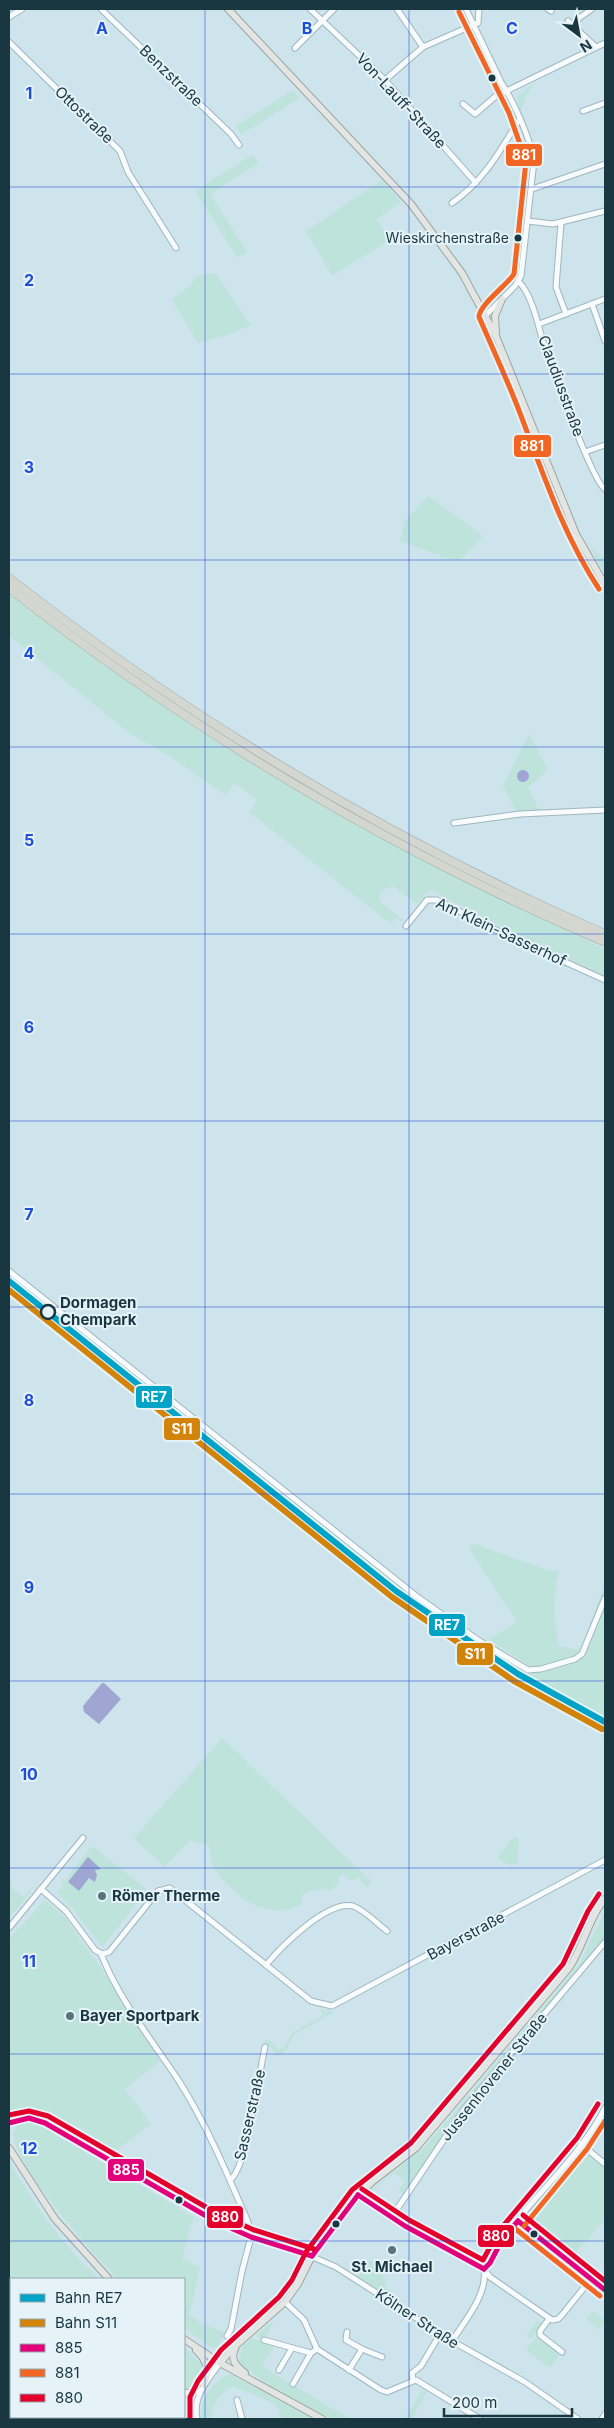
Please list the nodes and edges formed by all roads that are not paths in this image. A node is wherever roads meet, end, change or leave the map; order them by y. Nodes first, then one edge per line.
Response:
1 (22, 9) edge
2 (102, 9) edge
3 (228, 9) edge
4 (310, 9) edge
5 (334, 9) edge
6 (397, 9) edge
7 (466, 9) edge
8 (479, 9) edge
9 (592, 9) edge
10 (9, 17) edge
11 (322, 20) junction
12 (568, 21) dead end
13 (474, 25) junction
14 (574, 25) junction
15 (9, 42) edge
16 (605, 43) edge
17 (423, 47) junction
18 (596, 47) junction
19 (295, 48) dead end
20 (384, 80) junction
21 (508, 92) junction
22 (605, 102) edge
23 (463, 104) dead end
24 (583, 112) dead end
25 (519, 120) junction
26 (238, 144) dead end
27 (605, 164) edge
28 (476, 183) junction
29 (532, 189) junction
30 (452, 202) dead end
31 (605, 211) edge
32 (528, 220) junction
33 (561, 223) junction
34 (176, 248) dead end
35 (519, 282) junction
36 (502, 299) junction
37 (605, 299) edge
38 (592, 304) junction
39 (566, 314) junction
40 (486, 315) junction
41 (538, 324) junction
42 (496, 336) junction
43 (605, 341) edge
44 (605, 445) edge
45 (585, 452) junction
46 (605, 489) edge
47 (9, 578) edge
48 (605, 584) edge
49 (9, 588) edge
50 (605, 810) edge
51 (454, 823) dead end
52 (406, 926) dead end
53 (605, 934) edge
54 (605, 942) edge
55 (605, 980) edge
56 (9, 1271) edge
57 (605, 1598) edge
58 (83, 1838) dead end
59 (605, 1860) edge
60 (41, 1890) junction
61 (605, 1899) edge
62 (9, 1928) edge
63 (387, 1931) dead end
64 (605, 1942) edge
65 (100, 1954) junction
66 (266, 1965) junction
67 (265, 2047) dead end
68 (605, 2108) edge
69 (9, 2124) edge
70 (581, 2144) junction
71 (9, 2148) edge
72 (605, 2164) edge
73 (230, 2180) junction
74 (358, 2195) junction
75 (391, 2218) junction
76 (518, 2221) junction
77 (251, 2238) junction
78 (312, 2256) junction
79 (484, 2269) junction
80 (108, 2278) edge
81 (592, 2279) junction
82 (605, 2290) edge
83 (285, 2302) junction
84 (549, 2319) junction
85 (347, 2332) dead end
86 (440, 2334) junction
87 (227, 2336) dead end
88 (264, 2340) dead end
89 (187, 2341) edge
90 (452, 2341) junction
91 (238, 2344) junction
92 (292, 2348) junction
93 (316, 2349) junction
94 (362, 2349) junction
95 (562, 2352) dead end
96 (311, 2353) junction
97 (382, 2357) dead end
98 (220, 2363) junction
99 (279, 2370) dead end
100 (349, 2370) junction
101 (413, 2380) junction
102 (254, 2381) junction
103 (293, 2384) dead end
104 (202, 2388) junction
105 (185, 2393) edge
106 (238, 2400) dead end
107 (605, 2414) edge
108 (197, 2419) edge
109 (242, 2419) edge
110 (322, 2419) edge
111 (480, 2419) edge
112 (578, 2419) edge
113 (602, 2419) edge

1 - 10 street
2 - 26 street, Benzstraße
3 - 40 main road
4 - 11 street, Von-Lauff-Straße
5 - 11 street
6 - 17 street
7 - 13 street
8 - 13 street
9 - 14 street
11 - 19 street
11 - 20 street, Von-Lauff-Straße
12 - 14 street
13 - 17 street
13 - 21 street
14 - 18 street
15 - 34 street, Ottostraße
16 - 18 street
17 - 20 street
18 - 21 street
20 - 28 street, Von-Lauff-Straße
21 - 23 street
21 - 25 street
22 - 24 street
25 - 28 street
25 - 29 street
27 - 29 street
28 - 30 street
29 - 32 street
31 - 33 street
32 - 33 street
32 - 35 street
33 - 39 street
35 - 36 street
35 - 41 street, Claudiusstraße
36 - 40 street
36 - 42 main road
37 - 38 street
38 - 39 street
38 - 43 street
39 - 41 street
40 - 42 main road
41 - 45 street, Claudiusstraße
42 - 48 main road
44 - 45 street
45 - 46 street, Claudiusstraße
47 - 53 highway
49 - 54 highway
50 - 51 street
52 - 55 street, Am Klein-Sasserhof
56 - 57 street
58 - 60 street
59 - 66 street, Bayerstraße
60 - 62 street
60 - 65 street
61 - 74 main road
63 - 66 street
64 - 75 street, Jussenhovener Straße
65 - 66 street
65 - 73 street
67 - 73 street, Sasserstraße
68 - 70 street
69 - 77 street, Kölner Straße
70 - 72 street
70 - 76 street
71 - 80 main road
73 - 77 street
74 - 75 street
74 - 78 main road
75 - 79 street
76 - 79 street
76 - 81 street
77 - 78 street, Kölner Straße
77 - 87 street
78 - 83 main road
78 - 86 street, Kölner Straße
79 - 84 street
79 - 90 street
81 - 82 street
81 - 84 street
83 - 91 main road
83 - 93 street
84 - 95 street
85 - 94 street
86 - 90 street, Kölner Straße
86 - 101 street
88 - 92 street
89 - 98 main road
89 - 104 main road
90 - 112 street, Kölner Straße
91 - 98 main road
91 - 102 main road
92 - 96 street
92 - 99 street
93 - 96 street
93 - 100 street
94 - 97 street
94 - 100 street
96 - 103 street
98 - 102 main road
98 - 104 street
100 - 101 street
101 - 111 street
102 - 110 main road
104 - 105 street
104 - 108 street
106 - 109 street
107 - 113 street

